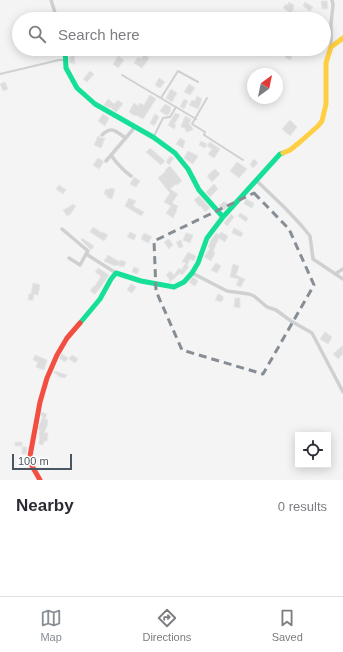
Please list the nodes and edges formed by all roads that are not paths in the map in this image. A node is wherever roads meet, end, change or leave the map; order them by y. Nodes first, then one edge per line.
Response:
1 (51, 0) edge
2 (332, 0) edge
3 (55, 12) edge
4 (343, 38) edge
5 (331, 48) joint
6 (66, 56) edge
7 (328, 56) edge
8 (66, 60) junction
9 (0, 74) edge
10 (122, 75) dead end
11 (198, 82) dead end
12 (161, 98) junction
13 (207, 98) dead end
14 (176, 107) junction
15 (196, 119) junction
16 (135, 127) junction
17 (102, 135) dead end
18 (153, 137) junction
19 (126, 138) junction
20 (111, 155) junction
21 (243, 160) dead end
22 (106, 161) dead end
23 (131, 176) dead end
24 (257, 181) junction
25 (223, 217) junction
26 (62, 229) dead end
27 (86, 254) junction
28 (70, 258) dead end
29 (343, 268) edge
30 (116, 273) junction
31 (192, 273) junction
32 (335, 274) junction
33 (343, 279) edge
34 (343, 392) edge
35 (40, 480) edge

1 - 3 street
2 - 5 street
4 - 5 main road
6 - 8 main road
7 - 24 main road
8 - 9 lane
8 - 16 main road
10 - 12 lane
11 - 12 lane
12 - 14 lane
13 - 15 lane
14 - 15 lane
14 - 18 lane
15 - 21 lane
16 - 18 main road
16 - 19 street
17 - 19 street
18 - 25 main road
19 - 20 street
20 - 22 street
20 - 23 street
24 - 25 main road
24 - 32 street
25 - 31 main road
26 - 27 street
27 - 28 street
27 - 30 street
29 - 32 street
30 - 31 main road
30 - 35 main road
31 - 34 street
32 - 33 street

